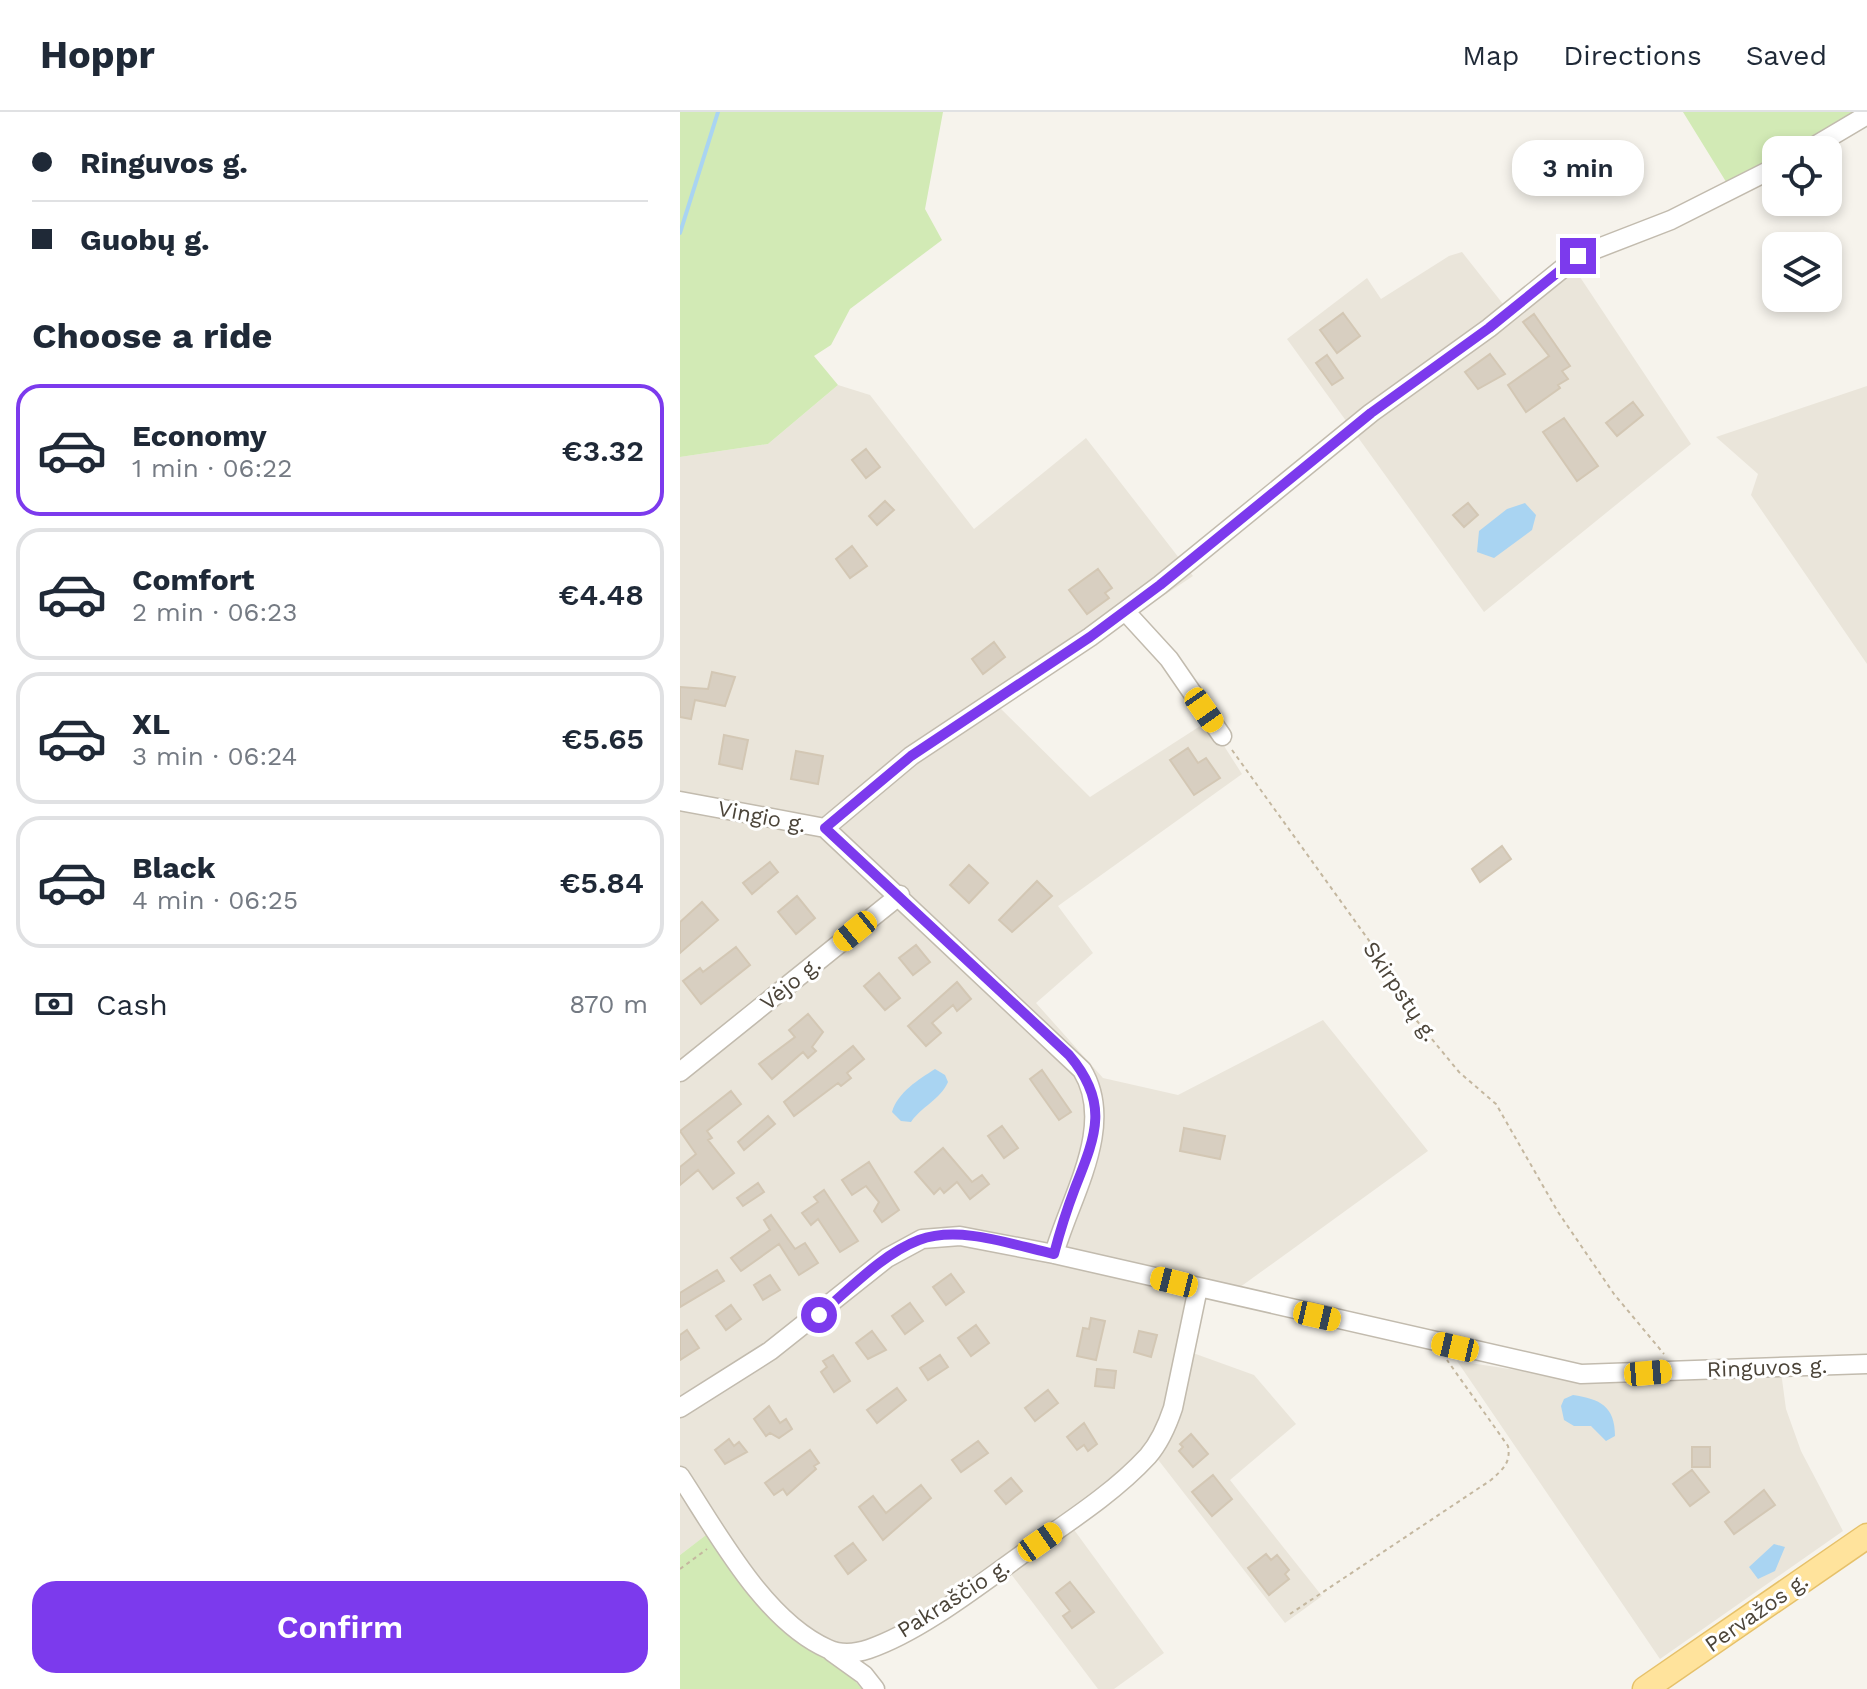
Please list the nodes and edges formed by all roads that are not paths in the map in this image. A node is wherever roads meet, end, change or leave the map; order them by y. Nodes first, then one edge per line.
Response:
1 (1867, 115) edge
2 (1832, 136) edge
3 (1762, 174) edge
4 (1125, 611) junction
5 (1222, 736) road end
6 (680, 801) edge
7 (825, 828) junction
8 (900, 895) junction
9 (680, 1072) edge
10 (1054, 1254) junction
11 (1198, 1288) junction
12 (1867, 1364) edge
13 (680, 1408) edge
14 (680, 1476) edge
15 (1867, 1536) edge
16 (872, 1648) junction
17 (830, 1650) junction
18 (869, 1682) edge
19 (1645, 1689) edge

1 - 2 street
3 - 4 street
4 - 5 street
4 - 7 street
6 - 7 street, Vingio g.
7 - 8 street, Vingio g.
8 - 9 street, Vėjo g.
8 - 10 street, Vingio g.
10 - 11 street, Ringuvos g.
10 - 13 street, Ringuvos g.
11 - 12 street, Ringuvos g.
11 - 16 street, Pakraščio g.
14 - 17 street
15 - 19 main road, Pervažos g.
16 - 17 street, Pakraščio g.
16 - 18 street
17 - 18 street

